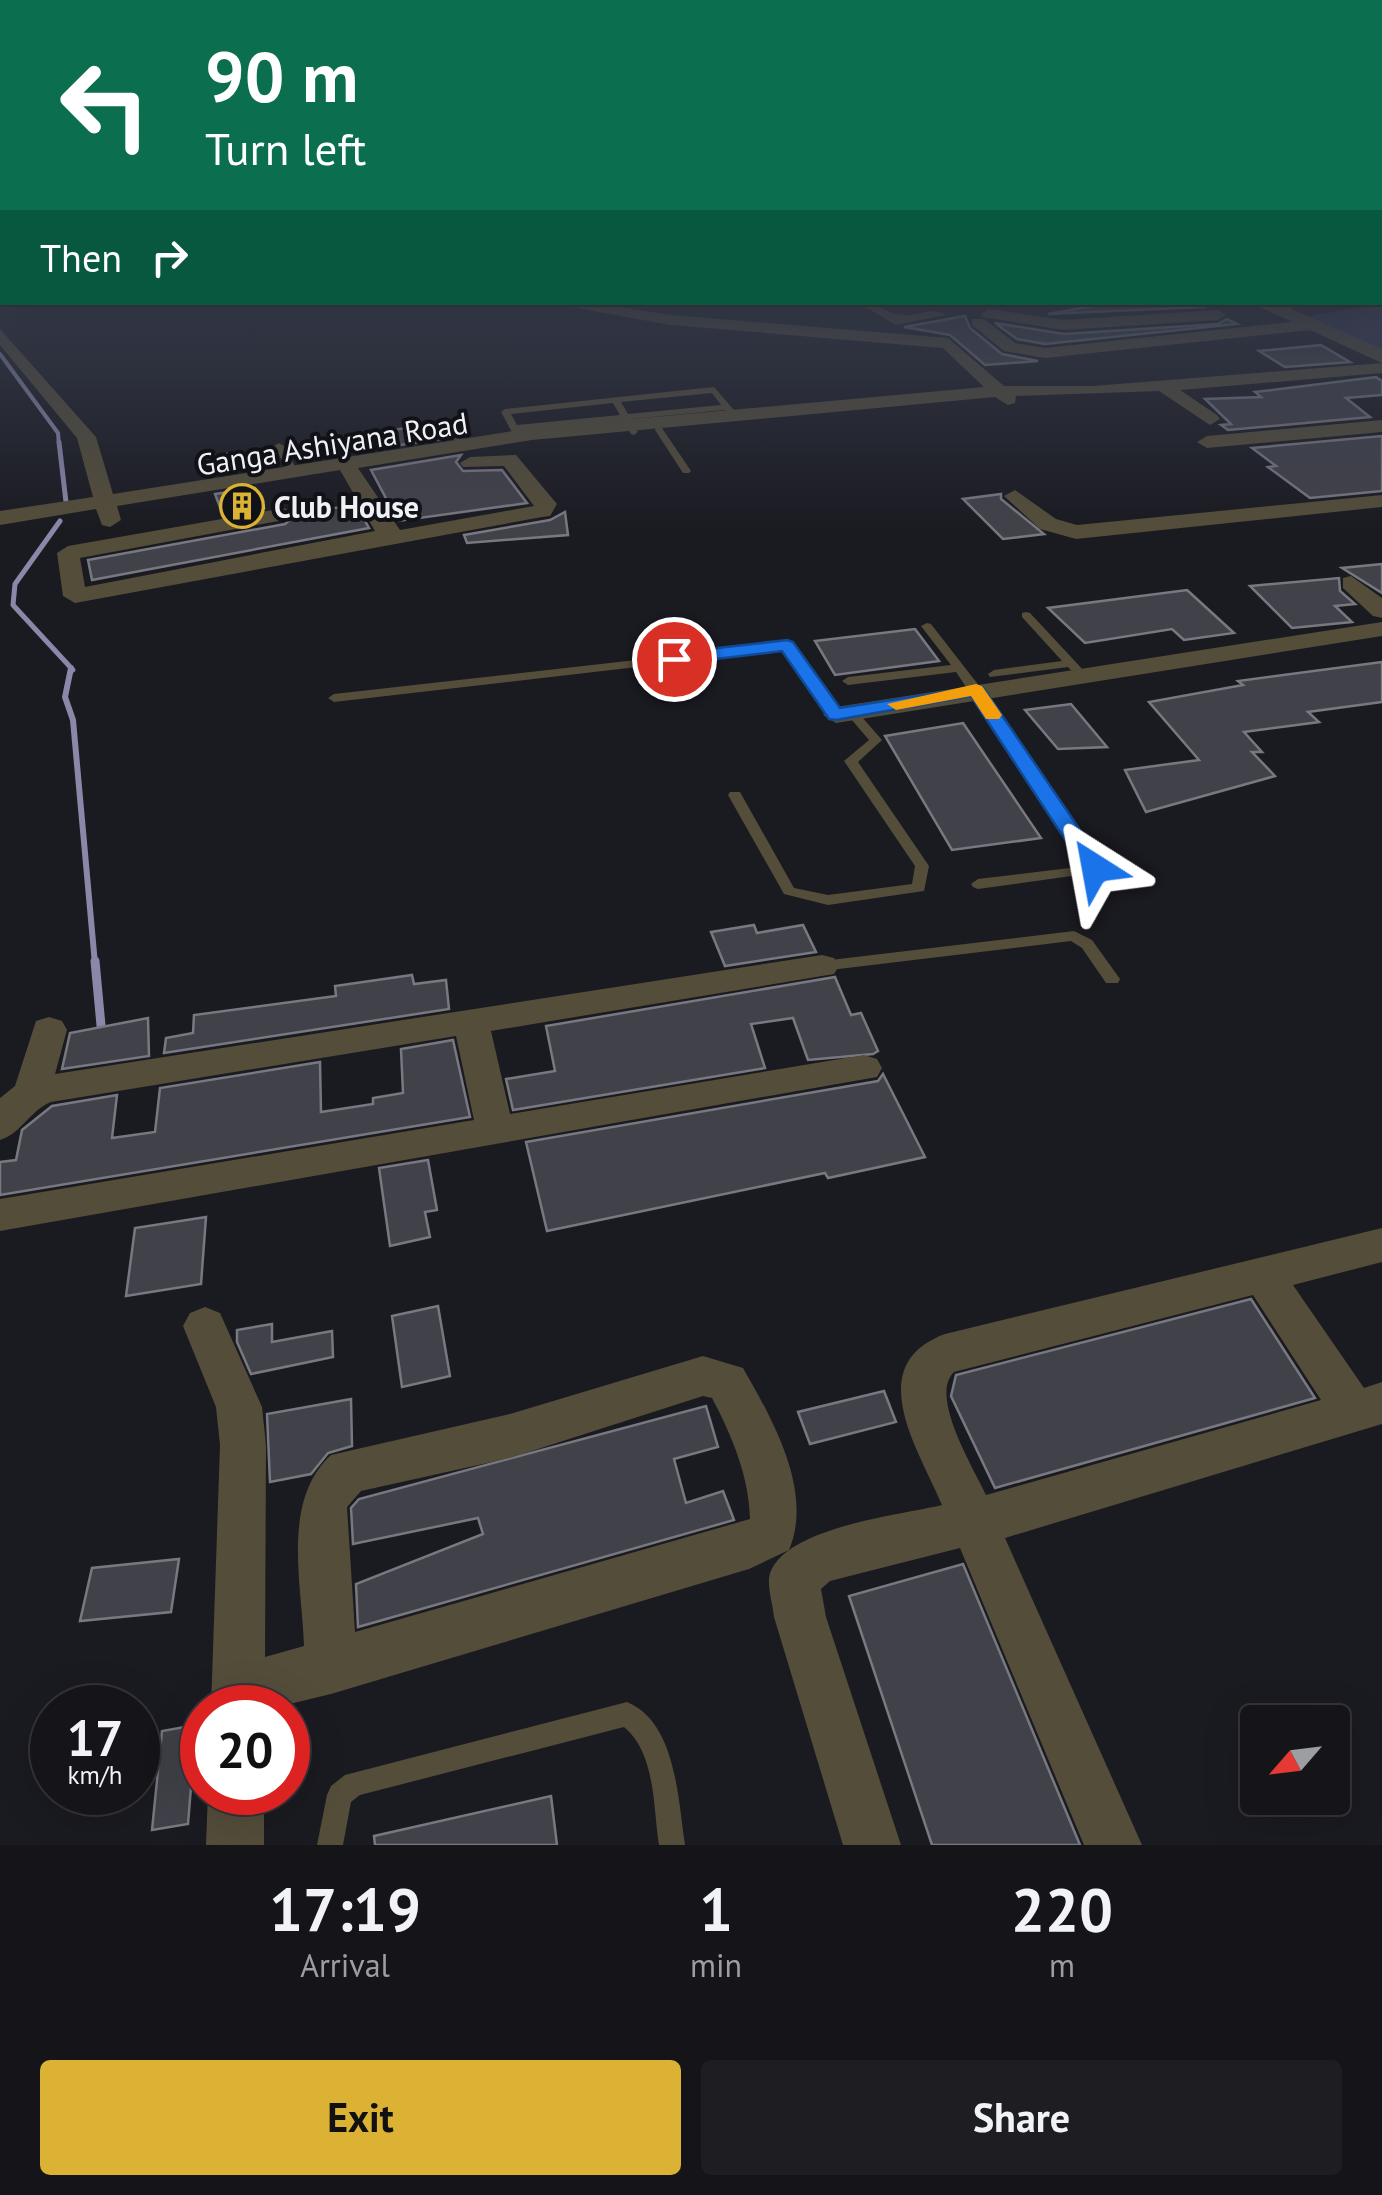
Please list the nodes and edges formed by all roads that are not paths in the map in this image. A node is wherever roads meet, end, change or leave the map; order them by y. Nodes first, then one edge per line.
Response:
1 (19, 357) edge
2 (963, 357) edge
3 (1382, 368) edge
4 (1163, 386) junction
5 (1004, 396) junction
6 (616, 400) junction
7 (730, 411) junction
8 (1210, 419) dead end
9 (444, 422) dead end
10 (630, 424) junction
11 (1382, 426) edge
12 (659, 430) junction
13 (517, 432) junction
14 (1207, 442) dead end
15 (463, 444) junction
16 (279, 446) dead end
17 (292, 470) junction
18 (686, 471) dead end
19 (351, 472) junction
20 (1015, 496) dead end
21 (1382, 501) edge
22 (106, 505) junction
23 (284, 514) dead end
24 (0, 518) edge
25 (0, 528) edge
26 (177, 533) junction
27 (390, 535) junction
28 (117, 544) junction
29 (191, 574) junction
30 (1351, 583) dead end
31 (1382, 611) edge
32 (1026, 615) dead end
33 (926, 626) dead end
34 (1382, 629) edge
35 (958, 668) junction
36 (1075, 668) junction
37 (848, 681) dead end
38 (985, 682) junction
39 (334, 698) dead end
40 (843, 713) junction
41 (735, 795) dead end
42 (978, 884) dead end
43 (822, 966) joint
44 (1112, 979) dead end
45 (472, 1022) junction
46 (48, 1030) dead end
47 (864, 1068) dead end
48 (32, 1093) junction
49 (0, 1125) edge
50 (495, 1131) junction
51 (0, 1215) edge
52 (1382, 1245) edge
53 (1263, 1274) junction
54 (205, 1326) dead end
55 (1368, 1407) edge
56 (976, 1523) junction
57 (331, 1668) junction
58 (238, 1685) edge
59 (280, 1685) edge
60 (236, 1815) edge
61 (235, 1845) edge
62 (330, 1845) edge
63 (672, 1845) edge
64 (872, 1845) edge
65 (1112, 1845) edge

1 - 22 street
2 - 5 street
3 - 4 street, Ganga Ashiyana Road
4 - 5 street, Ganga Ashiyana Road
4 - 8 street
5 - 7 street
5 - 12 street, Ganga Ashiyana Road
6 - 7 lane
6 - 10 lane
6 - 13 lane
7 - 10 street
9 - 15 lane
10 - 12 street, Ganga Ashiyana Road
10 - 13 street
10 - 19 street, Ganga Ashiyana Road
11 - 14 street
12 - 18 lane
13 - 15 street
15 - 19 street
16 - 17 lane
17 - 19 street
17 - 22 street
19 - 22 street, Ganga Ashiyana Road
19 - 27 street
19 - 27 street
20 - 21 street
22 - 24 street
22 - 25 street, Ganga Ashiyana Road
22 - 28 street
23 - 26 street
26 - 28 street
26 - 29 street
27 - 29 street
28 - 29 street
30 - 31 street
32 - 36 lane
33 - 35 lane
34 - 36 street
35 - 37 lane
35 - 38 lane
36 - 38 street
38 - 40 street
38 - 42 lane
39 - 40 lane
40 - 41 lane
43 - 44 lane
43 - 45 street
45 - 48 street
45 - 50 street
46 - 48 street
47 - 50 street
48 - 49 street
50 - 51 street
52 - 53 street
53 - 55 street
53 - 56 street
54 - 58 street
55 - 56 street
56 - 64 street
56 - 65 street
57 - 57 street
57 - 59 street
60 - 61 street
62 - 63 lane

